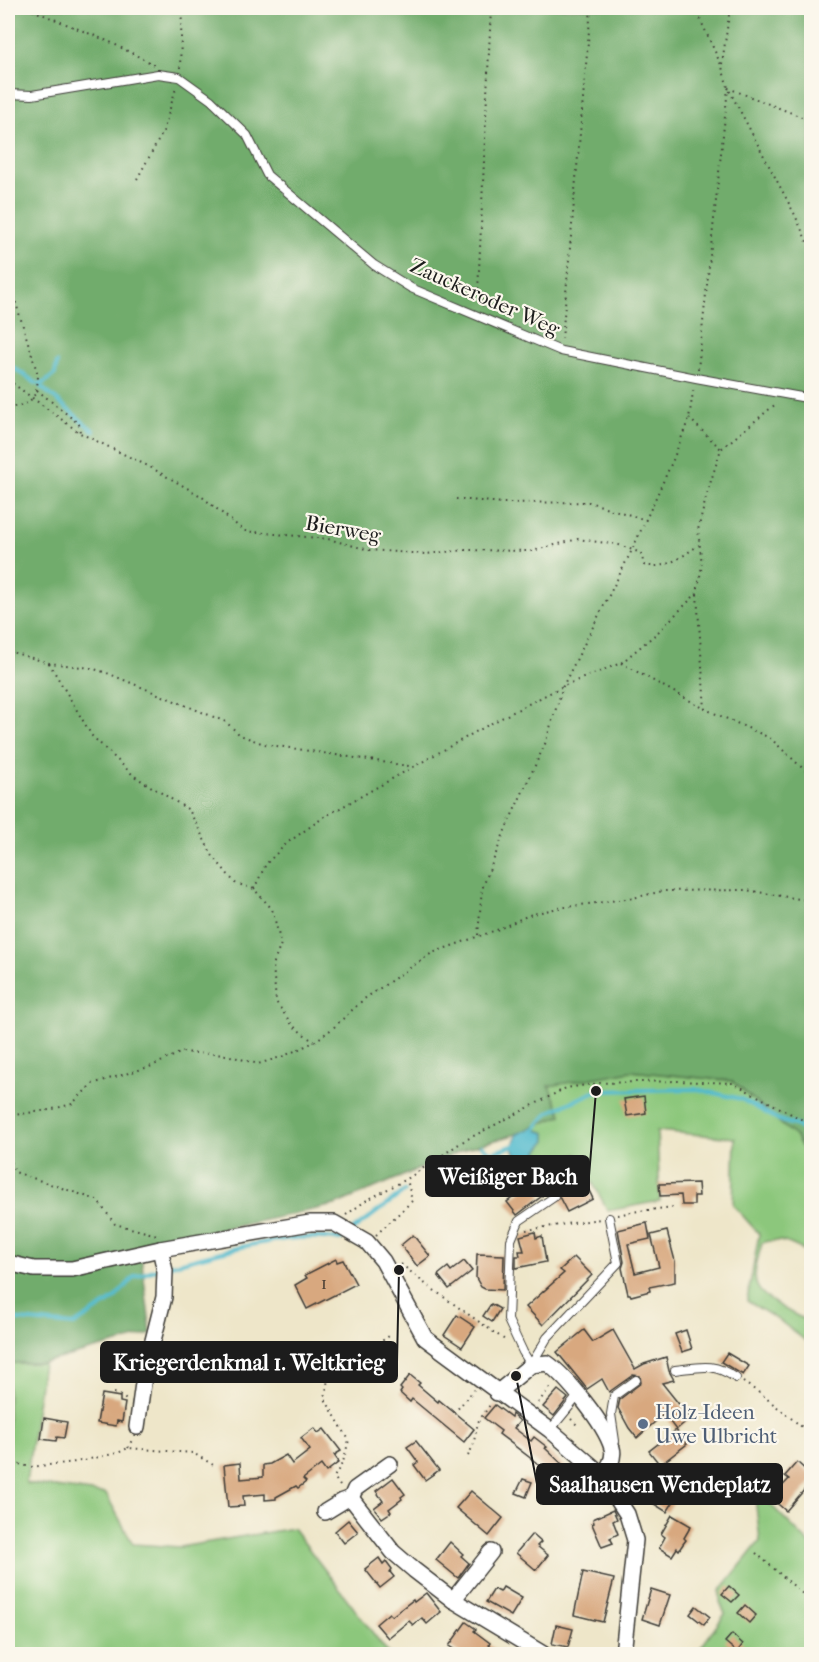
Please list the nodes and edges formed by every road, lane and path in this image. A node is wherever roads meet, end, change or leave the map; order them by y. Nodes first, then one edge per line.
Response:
1 (27, 8) edge
2 (182, 8) edge
3 (491, 8) edge
4 (591, 8) edge
5 (695, 8) edge
6 (730, 8) edge
7 (159, 67) dead end
8 (722, 67) junction
9 (179, 77) junction
10 (728, 88) junction
11 (8, 94) edge
12 (812, 121) edge
13 (137, 179) dead end
14 (812, 252) edge
15 (8, 267) edge
16 (488, 318) junction
17 (561, 351) junction
18 (696, 378) junction
19 (8, 380) edge
20 (37, 390) junction
21 (787, 395) junction
22 (33, 399) junction
23 (812, 399) edge
24 (8, 408) edge
25 (689, 418) junction
26 (80, 433) junction
27 (721, 449) junction
28 (456, 499) dead end
29 (646, 520) junction
30 (699, 545) junction
31 (632, 550) junction
32 (697, 593) junction
33 (8, 651) edge
34 (49, 663) junction
35 (621, 663) junction
36 (563, 686) junction
37 (705, 709) junction
38 (415, 767) junction
39 (812, 777) edge
40 (254, 889) junction
41 (812, 901) edge
42 (478, 935) junction
43 (314, 1042) junction
44 (812, 1125) edge
45 (8, 1128) edge
46 (8, 1157) edge
47 (407, 1179) junction
48 (554, 1197) dead end
49 (674, 1208) dead end
50 (609, 1218) junction
51 (336, 1225) junction
52 (514, 1232) junction
53 (165, 1233) dead end
54 (362, 1239) junction
55 (163, 1261) junction
56 (8, 1263) edge
57 (395, 1263) dead end
58 (392, 1334) dead end
59 (527, 1359) junction
60 (675, 1370) dead end
61 (559, 1371) junction
62 (736, 1378) joint
63 (482, 1380) junction
64 (636, 1380) dead end
65 (498, 1392) junction
66 (579, 1396) junction
67 (454, 1413) dead end
68 (529, 1415) junction
69 (570, 1418) dead end
70 (577, 1425) dead end
71 (137, 1427) dead end
72 (550, 1430) junction
73 (812, 1436) edge
74 (613, 1449) junction
75 (468, 1456) dead end
76 (8, 1461) edge
77 (390, 1464) dead end
78 (215, 1466) dead end
79 (601, 1477) junction
80 (351, 1498) junction
81 (325, 1512) dead end
82 (491, 1551) dead end
83 (756, 1553) dead end
84 (453, 1600) junction
85 (812, 1602) edge
86 (541, 1654) edge
87 (623, 1654) edge

1 - 7 path
2 - 9 path
3 - 16 path
4 - 17 path
5 - 8 path
6 - 8 path
8 - 10 path
9 - 11 lane
9 - 13 path
9 - 16 lane, Zauckeroder Weg
10 - 12 path
10 - 14 path
10 - 18 path
15 - 20 path
16 - 17 lane, Zauckeroder Weg
17 - 18 lane, Zauckeroder Weg
18 - 21 lane, Zauckeroder Weg
18 - 25 path
19 - 22 path, Bierweg
20 - 22 path
20 - 26 path
21 - 23 lane, Zauckeroder Weg
21 - 27 path
22 - 24 path
22 - 26 path, Bierweg
25 - 27 path
25 - 29 path
26 - 31 path, Bierweg
27 - 30 path
28 - 29 path
29 - 31 path
30 - 31 path, Bierweg
30 - 32 path
31 - 36 path
32 - 35 path
32 - 37 path
33 - 34 path
34 - 38 path
34 - 40 path
35 - 36 path
35 - 37 path
36 - 38 path
36 - 42 path
37 - 39 path
38 - 40 path
40 - 43 path
41 - 42 path
42 - 43 path
43 - 45 path
44 - 47 path
46 - 53 path
47 - 51 path
47 - 54 path
48 - 52 lane
49 - 50 path
50 - 52 path
50 - 59 lane
51 - 54 street
51 - 55 street
52 - 59 lane
54 - 63 street
55 - 56 street
55 - 71 street
57 - 59 path
58 - 80 path
59 - 61 street
59 - 65 street
60 - 62 lane
61 - 66 street
61 - 68 path
62 - 73 path
63 - 65 street
63 - 67 path
64 - 74 lane
65 - 68 street
65 - 75 path
66 - 72 lane
66 - 74 street
68 - 72 street
69 - 70 path
72 - 79 street
74 - 79 street
76 - 78 path
77 - 80 street
79 - 87 street
80 - 81 street
80 - 84 street
82 - 84 street
83 - 85 path
84 - 86 street

